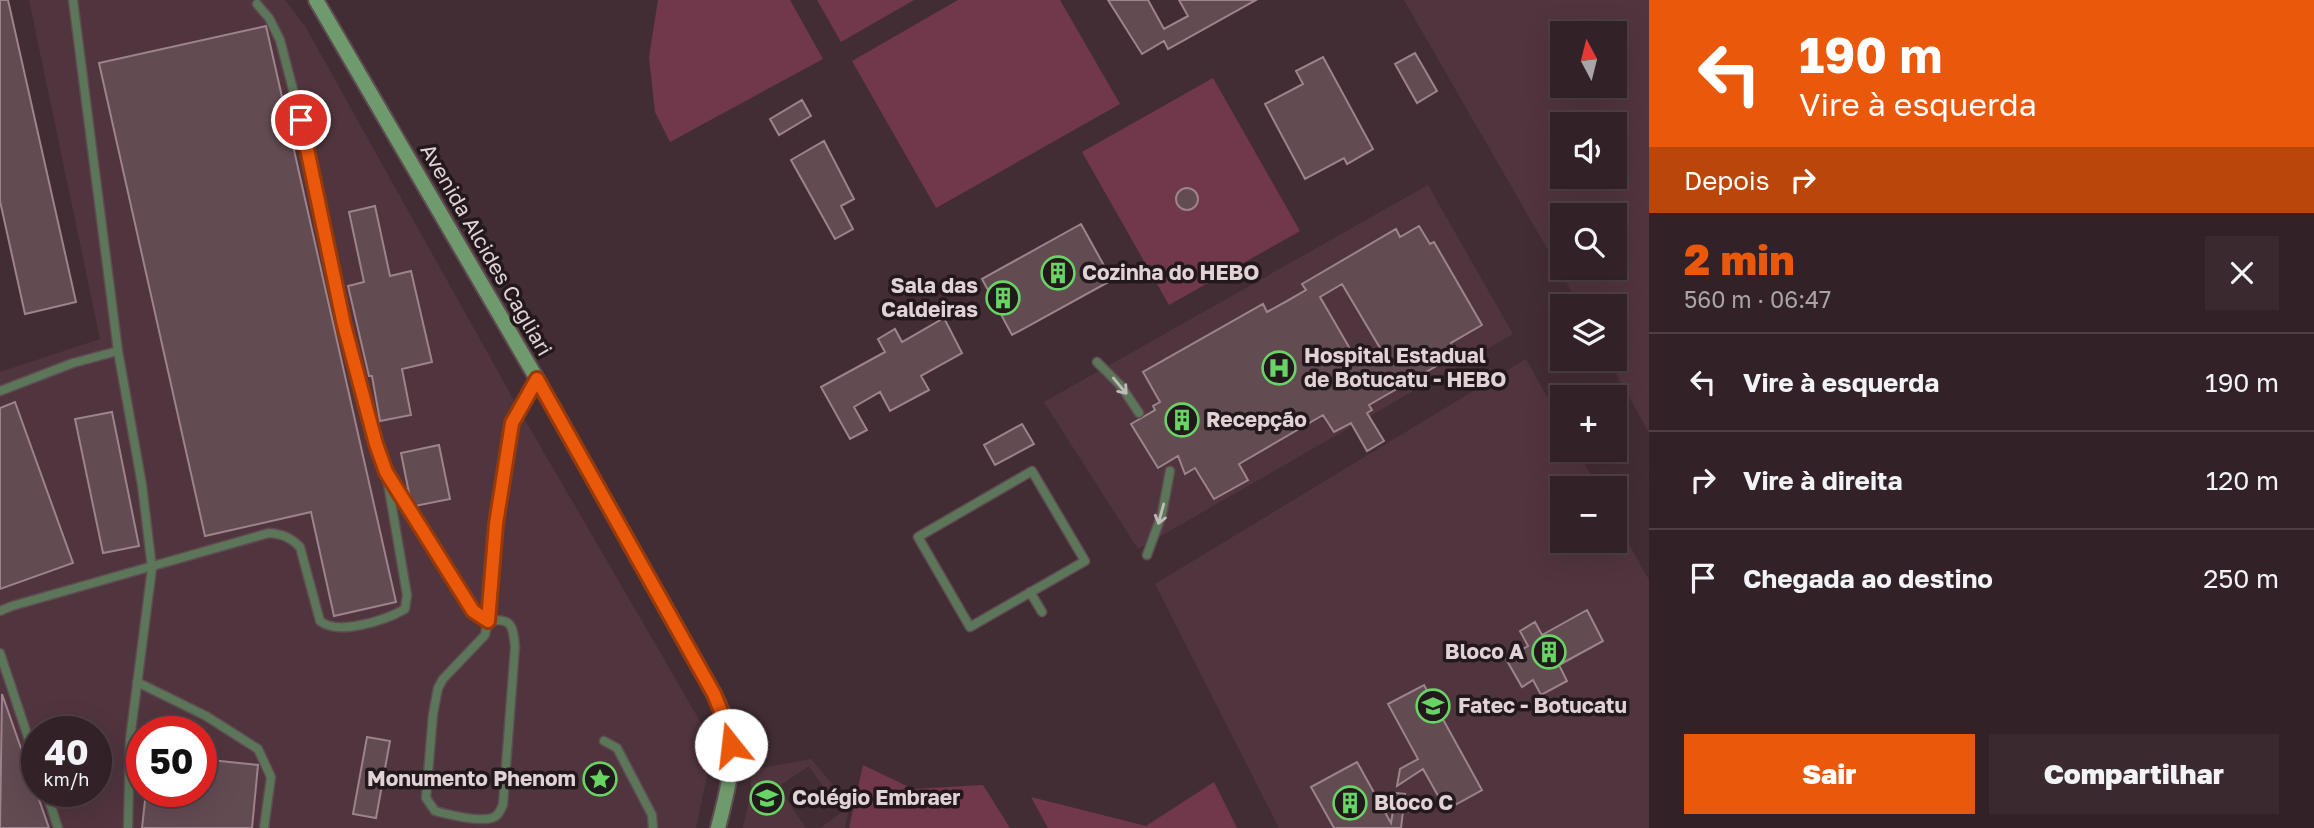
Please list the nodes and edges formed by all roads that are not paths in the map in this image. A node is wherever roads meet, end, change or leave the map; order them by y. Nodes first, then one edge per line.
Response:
1 (74, 0) edge
2 (316, 0) edge
3 (257, 4) dead end
4 (118, 351) junction
5 (1097, 362) dead end
6 (537, 379) junction
7 (0, 391) edge
8 (1139, 413) dead end
9 (1170, 471) dead end
10 (386, 472) junction
11 (1147, 555) dead end
12 (152, 568) junction
13 (1030, 592) junction
14 (0, 611) edge
15 (1042, 612) dead end
16 (488, 621) junction
17 (0, 653) edge
18 (137, 682) junction
19 (21, 716) edge
20 (604, 741) dead end
21 (51, 807) edge
22 (58, 828) edge
23 (128, 828) edge
24 (264, 828) edge
25 (653, 828) edge
26 (718, 828) edge

1 - 4 lane
2 - 6 main road, Avenida Alcides Cagliari
3 - 10 lane
4 - 7 lane
4 - 12 lane
5 -> 8 lane
6 - 16 lane
6 - 26 main road, Avenida Alcides Cagliari
9 -> 11 lane
10 - 12 lane
10 - 16 lane
12 - 14 lane
12 - 18 lane
13 - 13 lane
13 - 15 lane
16 - 16 lane
17 - 19 lane
18 - 23 lane
18 - 24 lane
20 - 25 lane
21 - 22 lane

